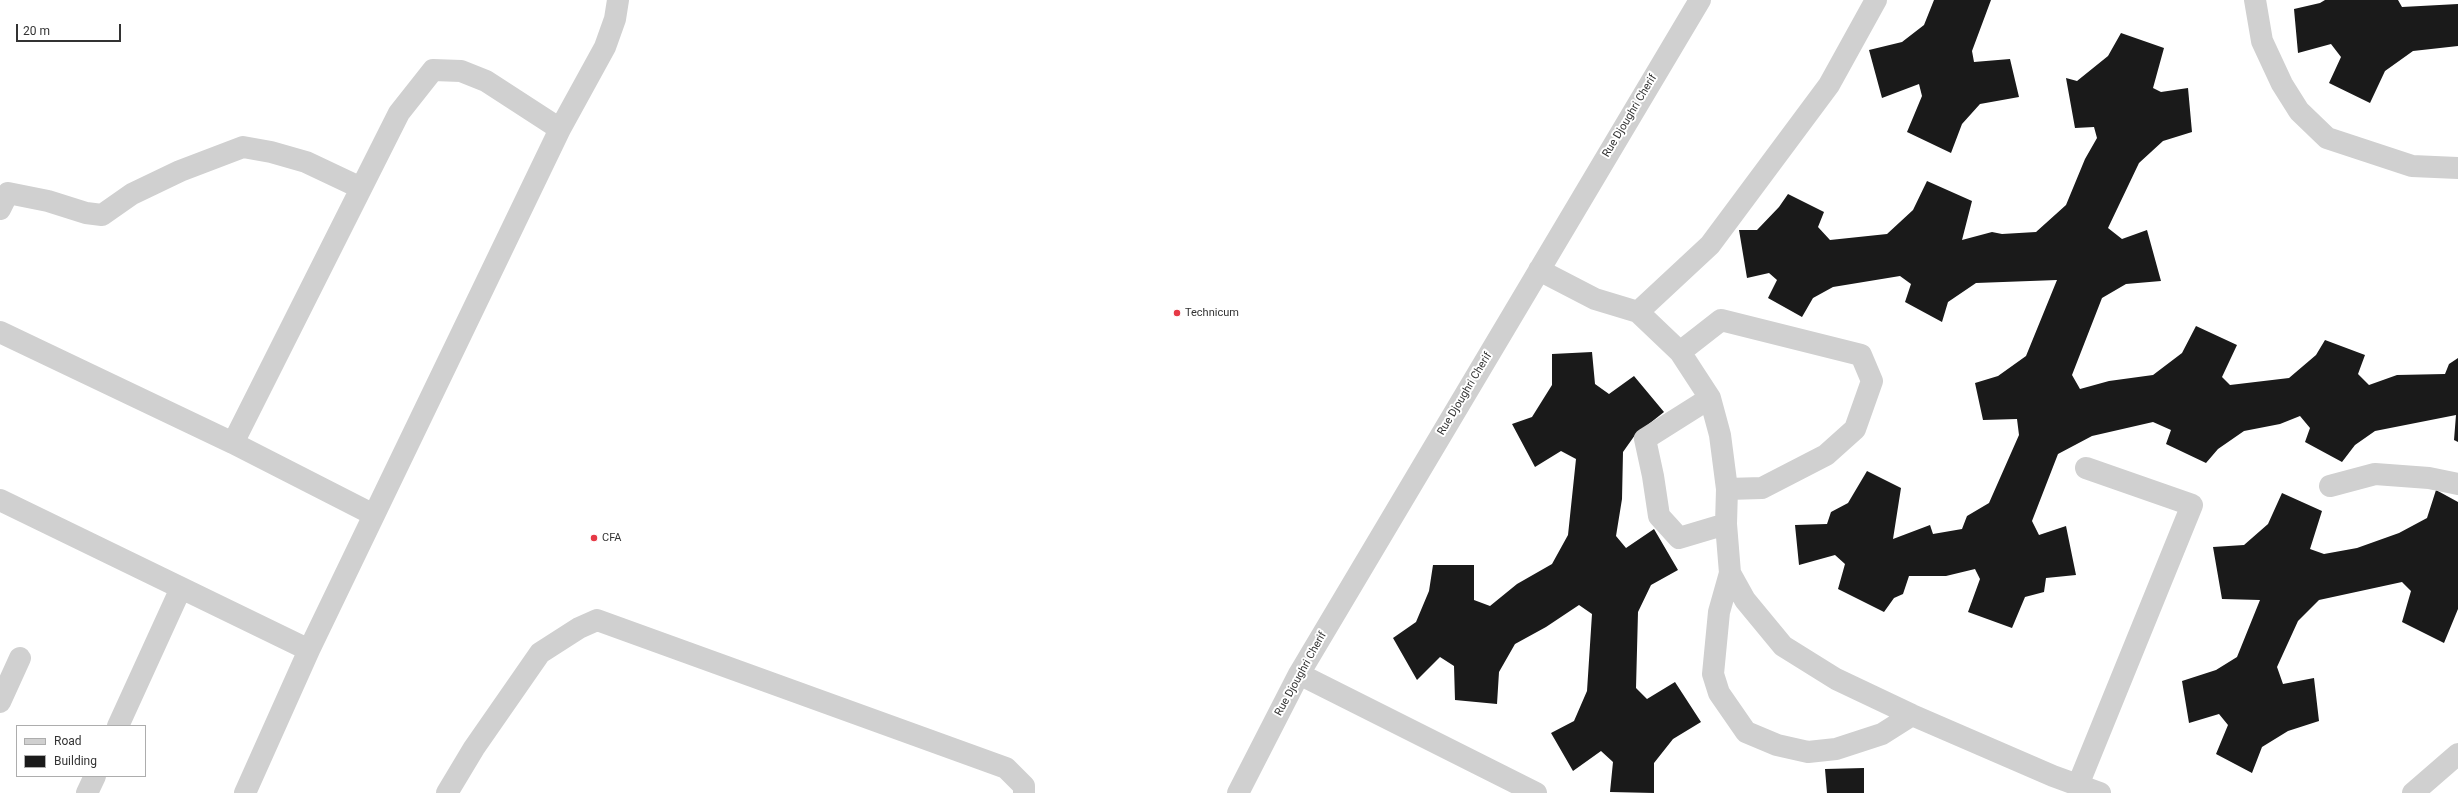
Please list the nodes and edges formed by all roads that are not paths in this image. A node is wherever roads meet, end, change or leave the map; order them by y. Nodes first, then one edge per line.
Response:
1 (618, 0) edge
2 (1700, 0) edge
3 (1876, 0) edge
4 (2255, 0) edge
5 (560, 129) junction
6 (2458, 168) edge
7 (361, 188) junction
8 (0, 209) edge
9 (1539, 270) junction
10 (1638, 312) junction
11 (0, 332) edge
12 (1680, 352) junction
13 (1710, 398) junction
14 (234, 443) junction
15 (2086, 468) dead end
16 (2458, 484) edge
17 (2330, 486) dead end
18 (1727, 489) junction
19 (0, 500) edge
20 (374, 516) junction
21 (1726, 524) junction
22 (1730, 573) junction
23 (180, 588) junction
24 (309, 650) junction
25 (20, 658) dead end
26 (1299, 674) junction
27 (0, 702) edge
28 (1912, 714) junction
29 (118, 725) edge
30 (2458, 754) edge
31 (95, 777) edge
32 (2078, 785) junction
33 (87, 793) edge
34 (245, 793) edge
35 (447, 793) edge
36 (1024, 793) edge
37 (1238, 793) edge
38 (1536, 793) edge
39 (2100, 793) edge
40 (2413, 793) edge

1 - 5 street
2 - 9 street, Rue Djoughri Cherif
3 - 10 street
4 - 6 street
5 - 7 street
5 - 20 street
7 - 8 street
7 - 14 street
9 - 10 street
9 - 26 street, Rue Djoughri Cherif
10 - 12 street
11 - 14 street
12 - 13 street
12 - 18 street
13 - 18 street
13 - 21 street
14 - 20 street
15 - 32 street
16 - 17 street
18 - 21 street
19 - 23 street
20 - 24 street
21 - 22 street
22 - 28 street
22 - 28 street
23 - 24 street
23 - 29 street
24 - 34 street
25 - 27 street
26 - 37 street, Rue Djoughri Cherif
26 - 38 street
28 - 32 street
30 - 40 street
31 - 33 street
32 - 39 street
35 - 36 street

